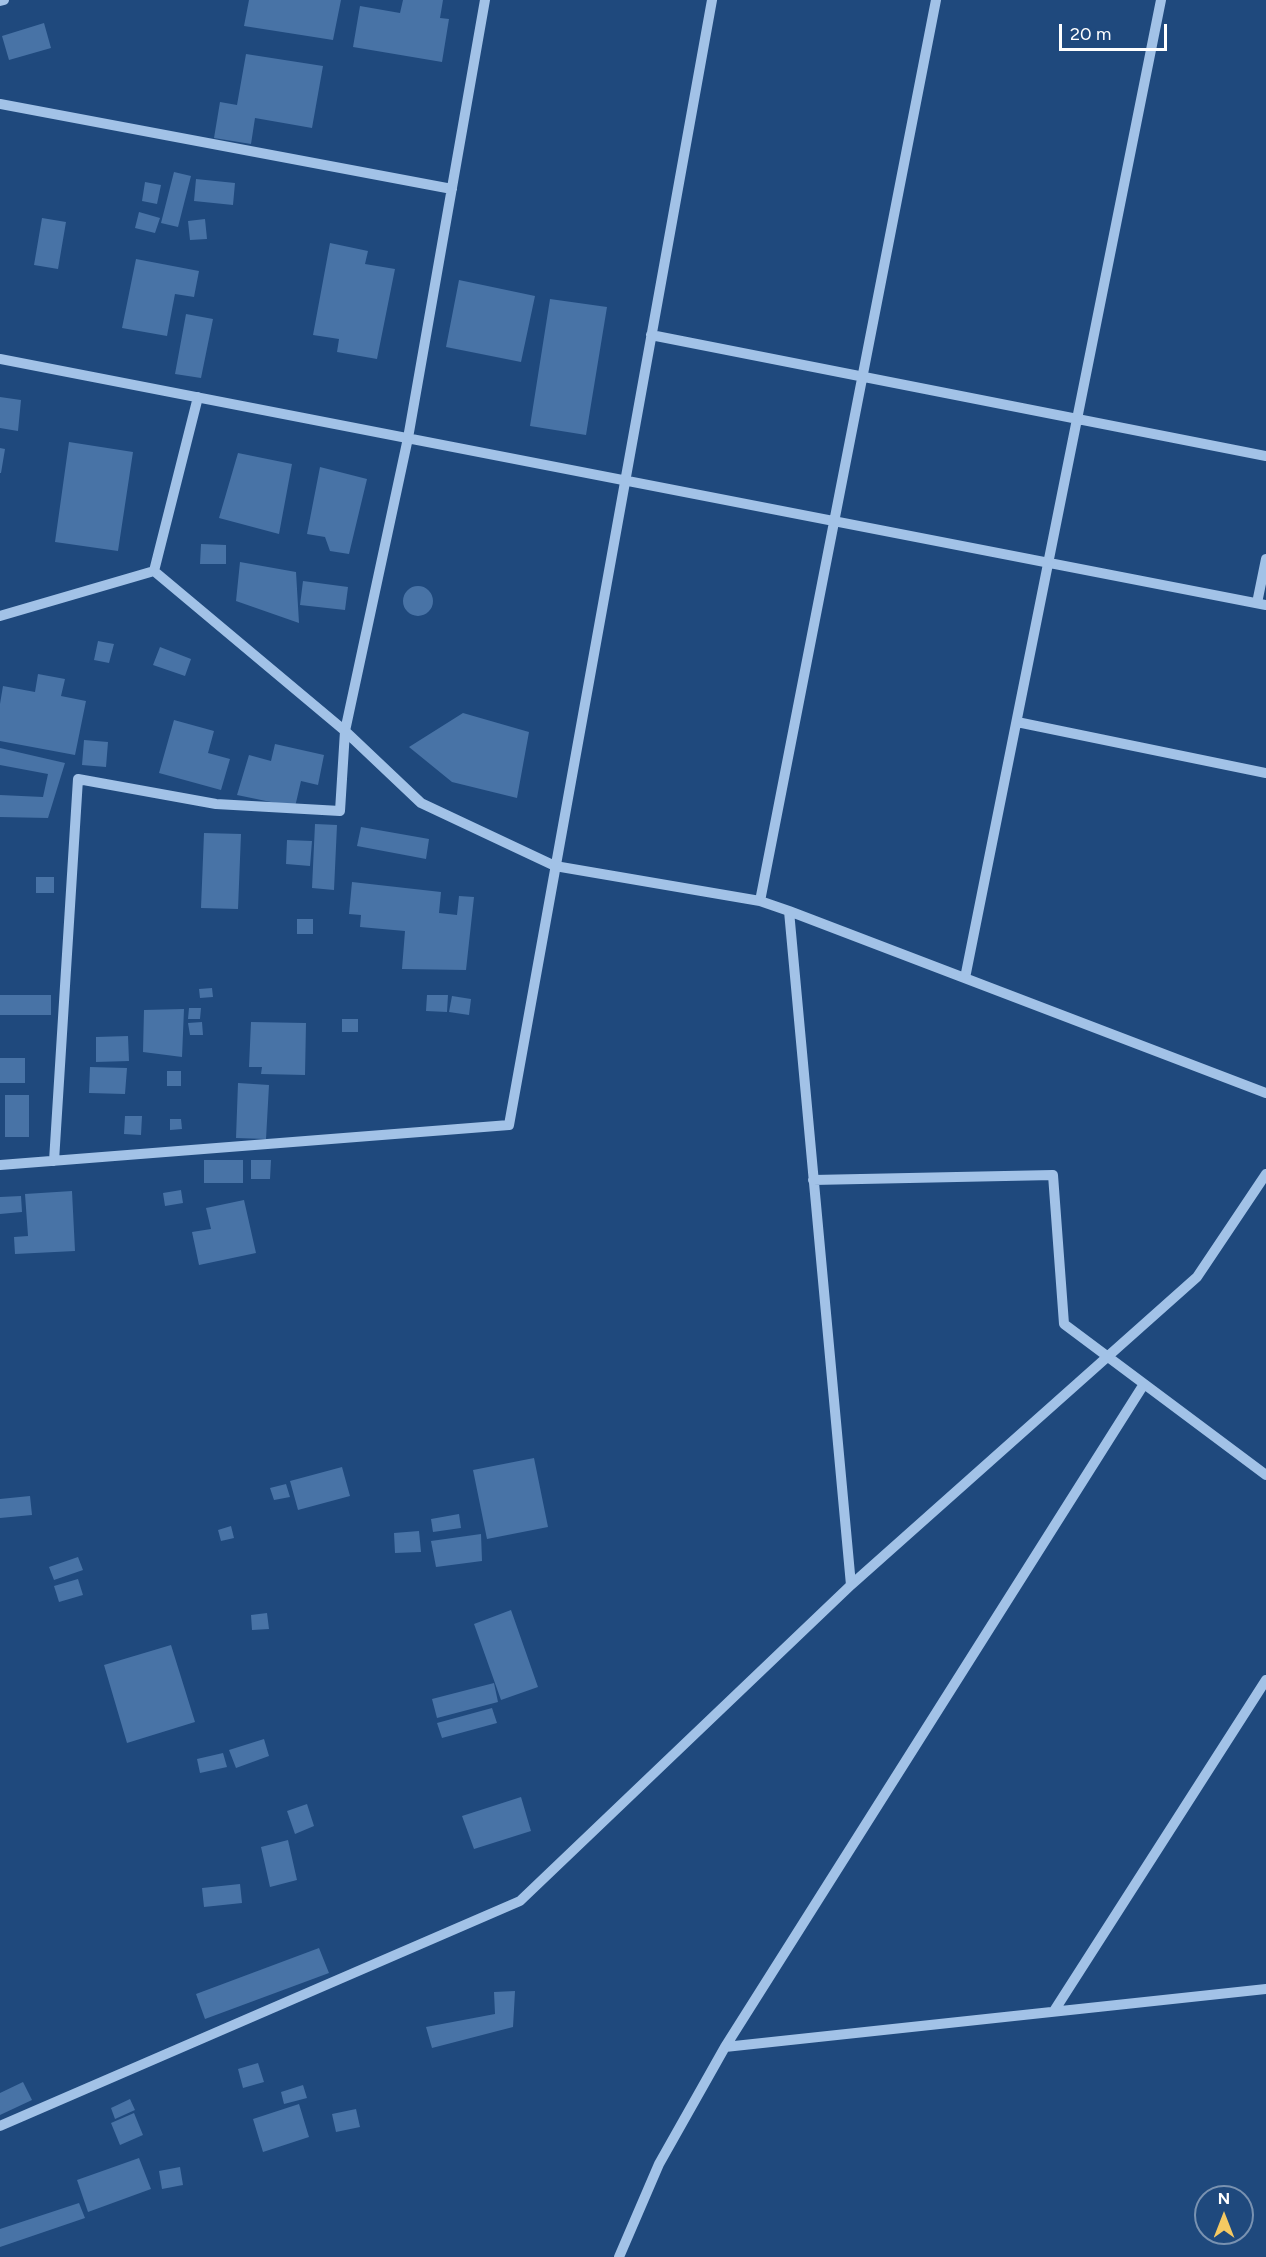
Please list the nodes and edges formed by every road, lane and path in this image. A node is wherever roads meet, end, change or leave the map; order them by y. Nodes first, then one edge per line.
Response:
1 (485, 0) edge
2 (712, 0) edge
3 (936, 0) edge
4 (1161, 0) edge
5 (0, 104) edge
6 (452, 189) junction
7 (651, 334) junction
8 (0, 358) edge
9 (863, 377) junction
10 (198, 397) junction
11 (1077, 419) junction
12 (408, 438) junction
13 (1266, 456) edge
14 (626, 480) junction
15 (835, 521) junction
16 (1266, 559) edge
17 (1048, 563) junction
18 (154, 571) junction
19 (1262, 604) edge
20 (0, 616) edge
21 (1017, 722) junction
22 (345, 731) junction
23 (1266, 772) edge
24 (555, 866) junction
25 (760, 901) junction
26 (789, 911) junction
27 (966, 978) junction
28 (1266, 1093) edge
29 (54, 1161) junction
30 (0, 1165) edge
31 (1266, 1174) edge
32 (813, 1180) junction
33 (1107, 1357) junction
34 (1144, 1384) junction
35 (1266, 1475) edge
36 (851, 1585) junction
37 (1266, 1680) edge
38 (1266, 1989) edge
39 (1054, 2011) junction
40 (724, 2047) junction
41 (0, 2126) edge
42 (619, 2257) edge

1 - 6 street
2 - 7 street
3 - 9 street
4 - 11 street
5 - 6 street
6 - 12 street
7 - 9 street
7 - 14 street
8 - 10 street
9 - 11 street
9 - 15 street
10 - 12 street
10 - 18 street
11 - 13 street
11 - 17 street
12 - 14 street
12 - 22 street
14 - 15 street
14 - 24 street
15 - 17 street
15 - 25 street
16 - 19 street
17 - 19 street
17 - 21 street
18 - 20 street
18 - 22 street
21 - 23 street
21 - 27 street
22 - 24 street
22 - 29 street
24 - 25 street
24 - 29 street
25 - 26 street
26 - 27 street
26 - 32 street
27 - 28 street
29 - 30 street
31 - 33 street
32 - 33 street
32 - 36 street
33 - 34 street
33 - 36 street
34 - 35 street
34 - 40 street
36 - 41 street
37 - 39 street
38 - 39 street
39 - 40 street
40 - 42 street

